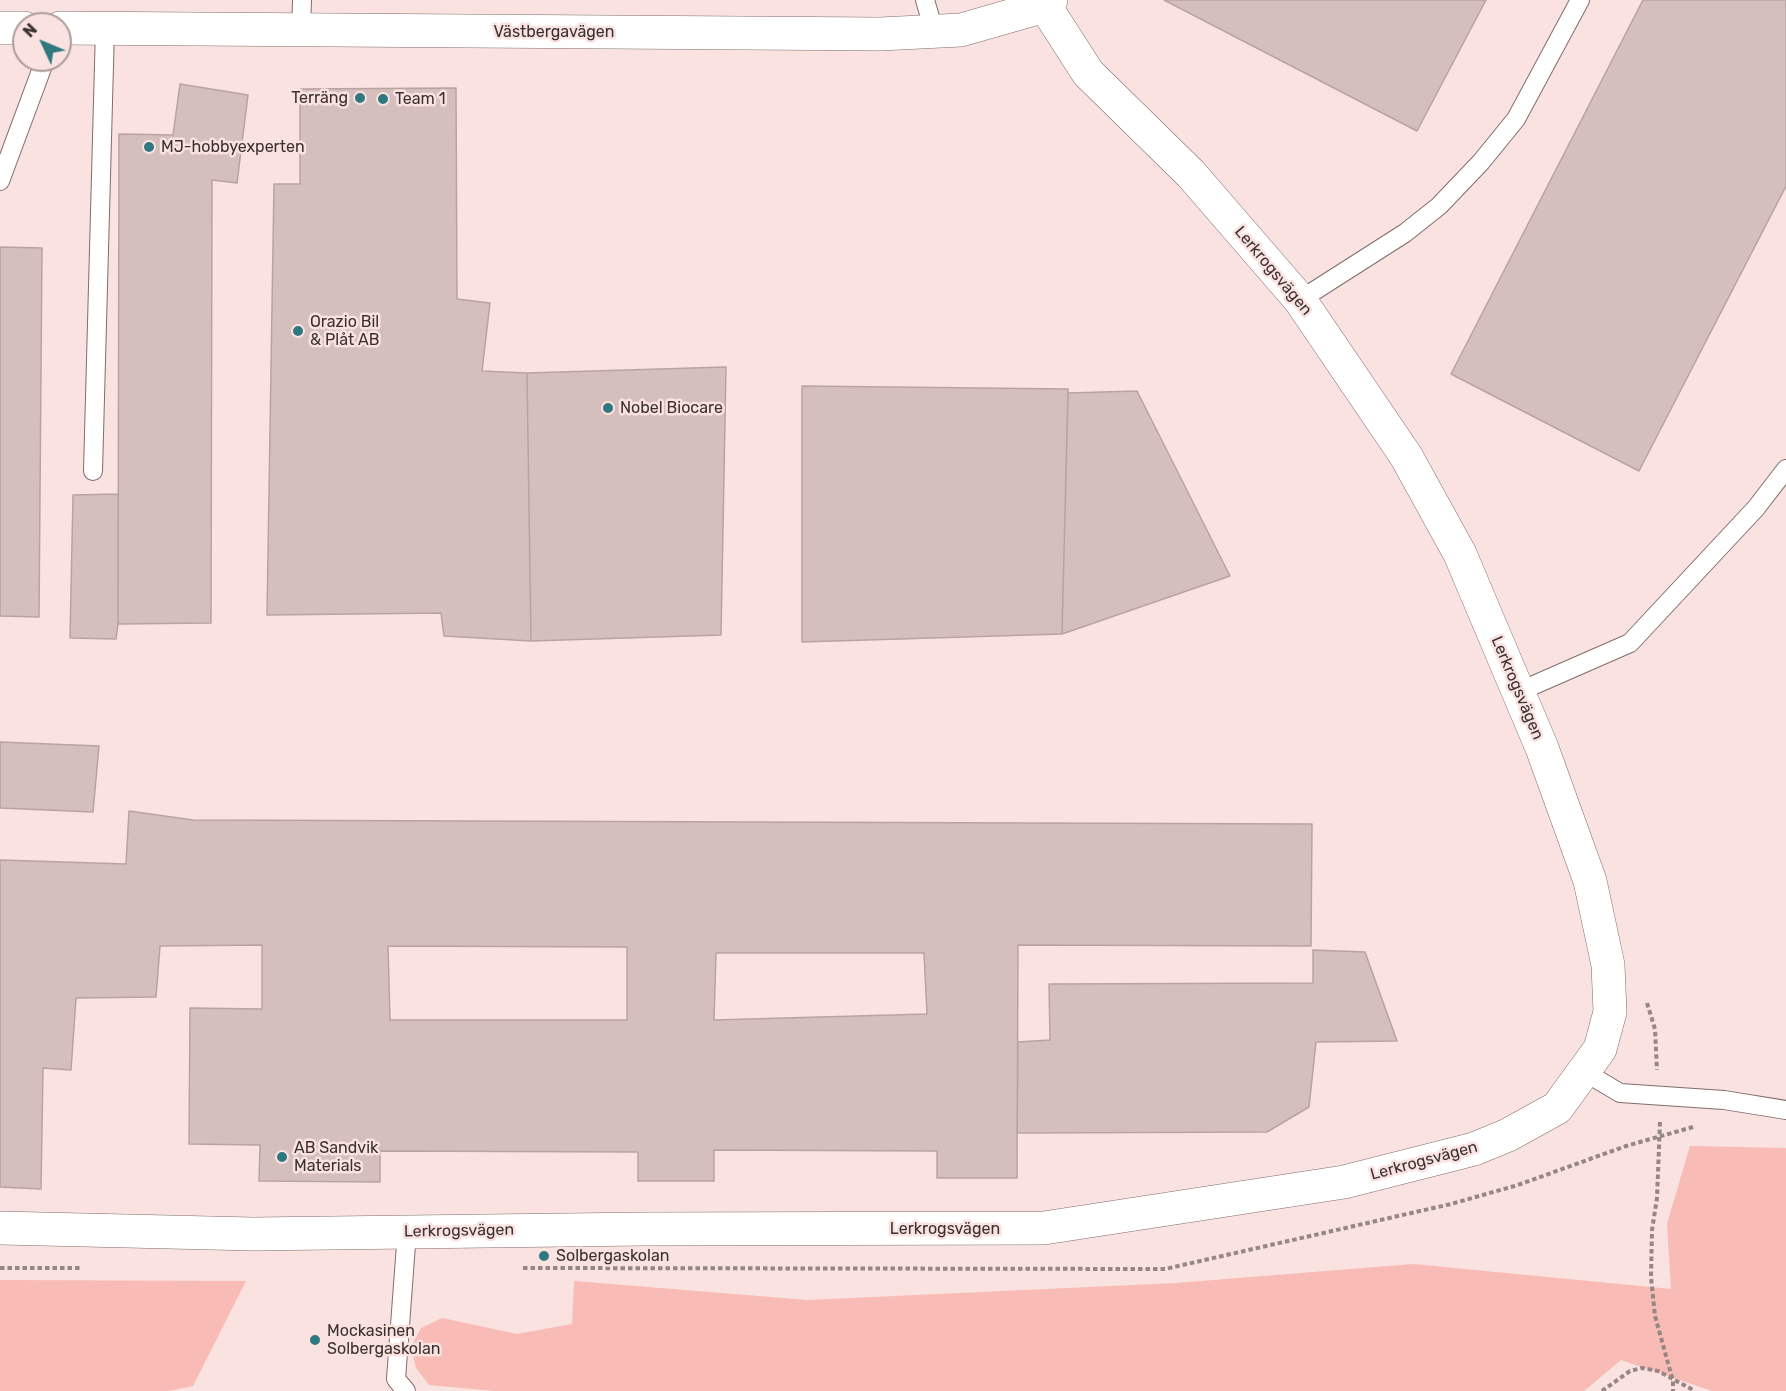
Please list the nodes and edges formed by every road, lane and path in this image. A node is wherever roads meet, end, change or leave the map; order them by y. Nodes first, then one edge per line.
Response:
1 (925, 0) edge
2 (1580, 0) edge
3 (1048, 3) edge
4 (301, 15) edge
5 (72, 28) edge
6 (105, 28) junction
7 (934, 31) junction
8 (41, 72) edge
9 (0, 181) edge
10 (1300, 300) junction
11 (1786, 469) edge
12 (93, 471) dead end
13 (1518, 692) junction
14 (1583, 1071) junction
15 (1786, 1110) edge
16 (1704, 1124) dead end
17 (1661, 1136) junction
18 (1565, 1168) dead end
19 (0, 1228) edge
20 (407, 1231) junction
21 (1673, 1381) junction
22 (405, 1391) edge
23 (1602, 1391) edge
24 (1673, 1391) edge
25 (1695, 1391) edge

1 - 7 lane
2 - 10 lane
3 - 7 street, Västbergavägen
3 - 10 street, Lerkrogsvägen
4 - 6 street, Västbergavägen
4 - 7 street, Västbergavägen
5 - 6 street, Västbergavägen
6 - 12 lane
8 - 9 lane
10 - 13 street, Lerkrogsvägen
11 - 13 lane
13 - 14 street, Lerkrogsvägen
14 - 15 lane
14 - 20 street, Lerkrogsvägen
16 - 17 path
17 - 18 path
17 - 21 path
19 - 20 street, Lerkrogsvägen
20 - 22 lane
21 - 23 path
21 - 24 path
21 - 25 path

